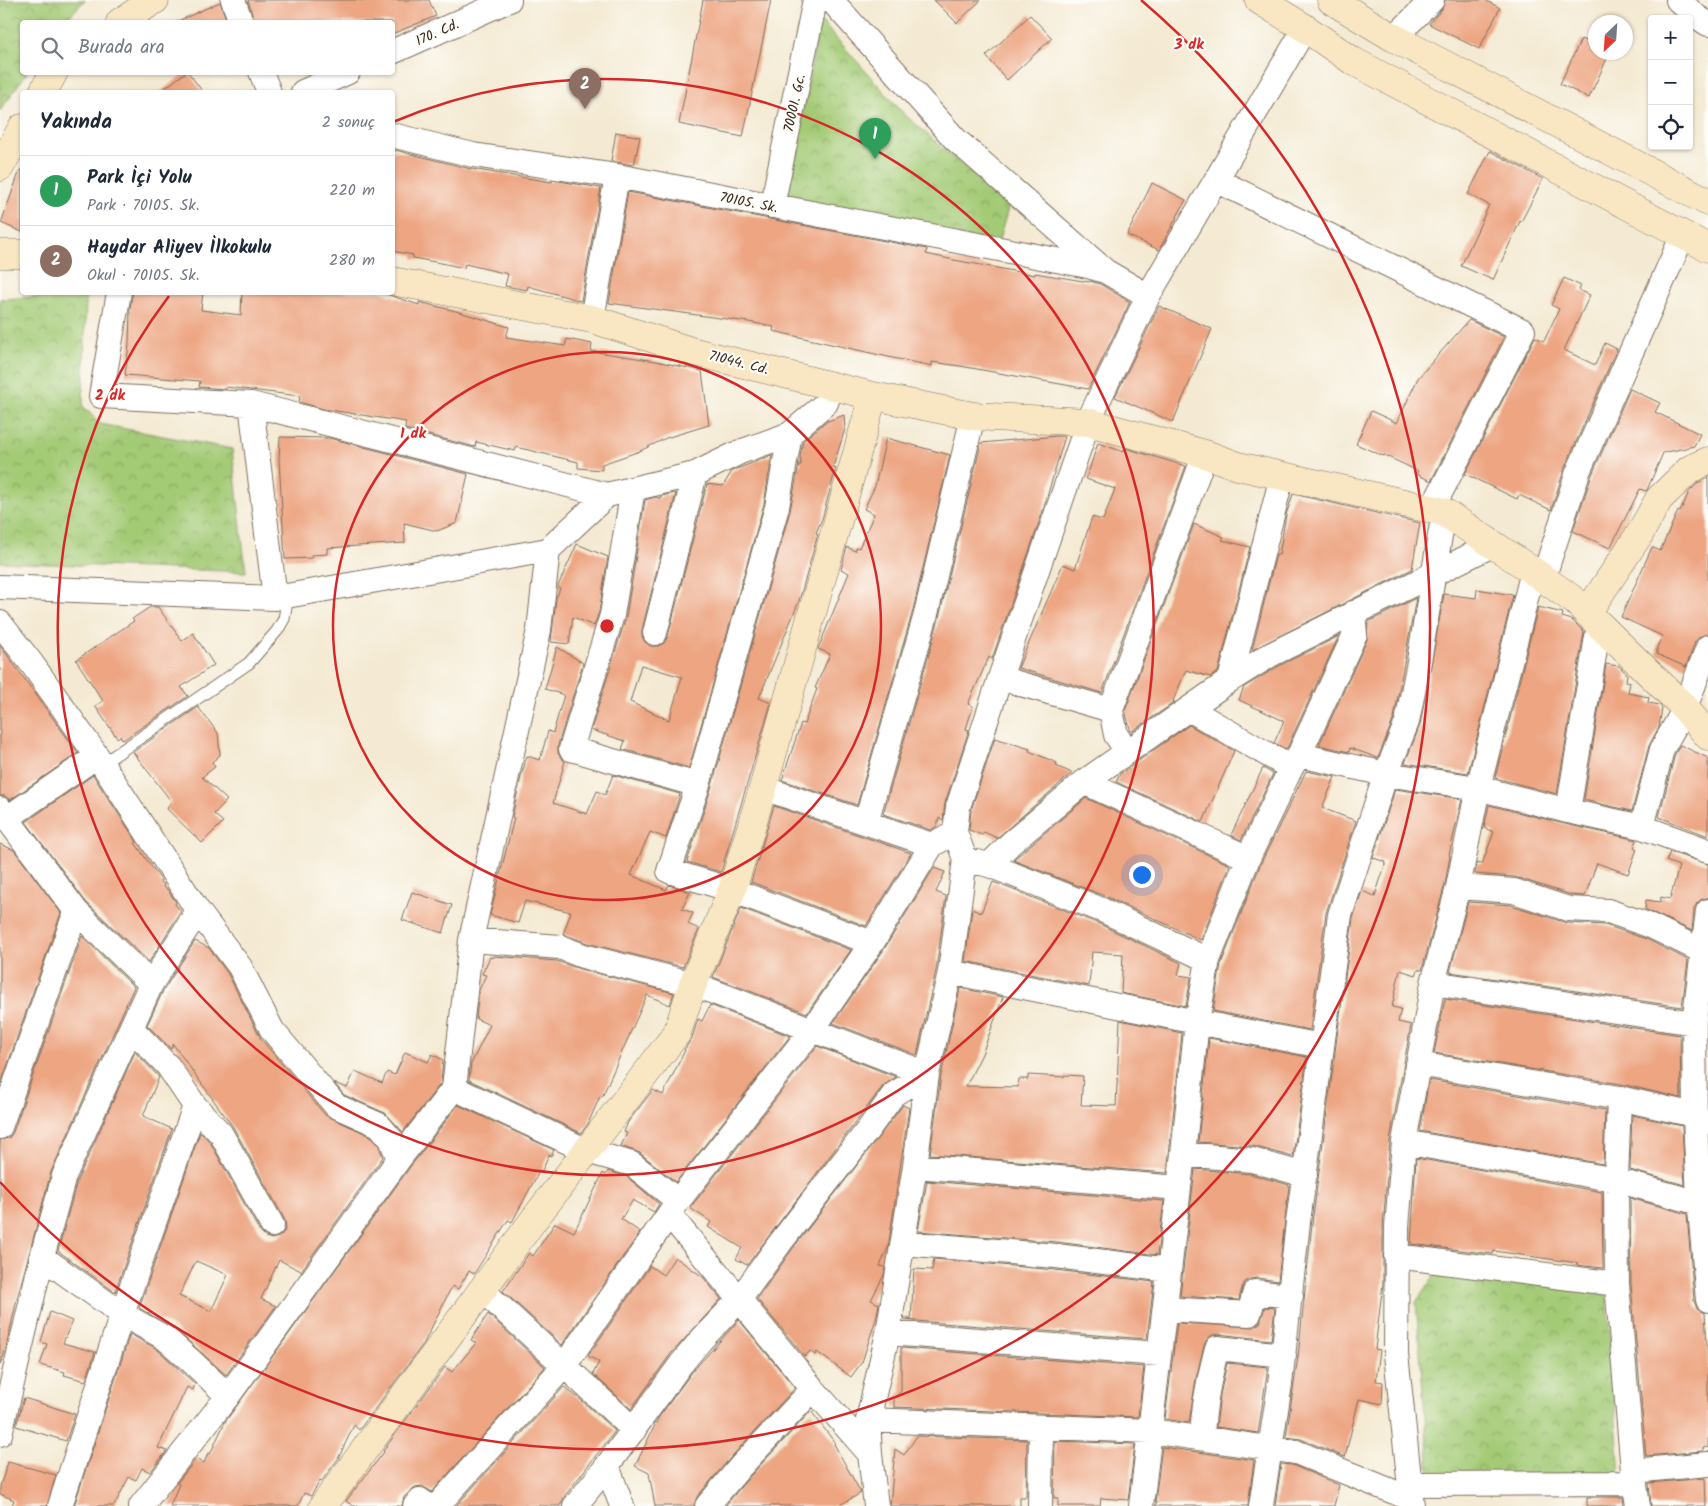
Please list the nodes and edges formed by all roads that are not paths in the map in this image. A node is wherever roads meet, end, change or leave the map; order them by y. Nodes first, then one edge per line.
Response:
1 (155, 0) edge
2 (233, 0) edge
3 (509, 0) edge
4 (815, 0) edge
5 (831, 0) edge
6 (1259, 0) edge
7 (1331, 0) edge
8 (1432, 0) edge
9 (1678, 0) edge
10 (123, 20) edge
11 (241, 20) edge
12 (1708, 24) edge
13 (1305, 28) junction
14 (1394, 38) junction
15 (395, 51) edge
16 (52, 75) edge
17 (262, 75) edge
18 (341, 75) edge
19 (44, 90) edge
20 (268, 90) edge
21 (308, 90) edge
22 (20, 132) edge
23 (395, 136) edge
24 (0, 167) edge
25 (617, 176) junction
26 (1216, 180) junction
27 (1707, 199) edge
28 (772, 206) junction
29 (1683, 235) junction
30 (1708, 248) edge
31 (0, 254) edge
32 (20, 254) edge
33 (1105, 271) junction
34 (395, 282) edge
35 (118, 295) edge
36 (1148, 296) junction
37 (592, 318) junction
38 (832, 386) junction
39 (873, 396) junction
40 (251, 404) junction
41 (973, 416) junction
42 (1088, 422) junction
43 (790, 434) junction
44 (1205, 454) junction
45 (1708, 461) edge
46 (695, 474) junction
47 (1282, 476) junction
48 (633, 489) junction
49 (607, 495) junction
50 (1438, 511) junction
51 (1492, 545) junction
52 (548, 550) junction
53 (1434, 573) junction
54 (1538, 575) junction
55 (0, 587) edge
56 (282, 597) junction
57 (1353, 613) junction
58 (1593, 619) junction
59 (0, 623) edge
60 (655, 633) dead end
61 (1708, 647) edge
62 (1000, 678) junction
63 (1230, 680) junction
64 (1684, 708) junction
65 (1189, 709) junction
66 (1111, 710) junction
67 (1708, 736) edge
68 (1127, 751) junction
69 (99, 760) junction
70 (1295, 762) junction
71 (1386, 774) junction
72 (1084, 782) junction
73 (698, 785) junction
74 (764, 788) junction
75 (1478, 788) junction
76 (1568, 811) junction
77 (3, 814) edge
78 (866, 822) junction
79 (1642, 827) junction
80 (955, 832) junction
81 (932, 845) junction
82 (1708, 851) edge
83 (1248, 858) junction
84 (965, 859) junction
85 (989, 865) junction
86 (1458, 887) junction
87 (732, 890) junction
88 (76, 911) junction
89 (198, 911) junction
90 (1708, 911) edge
91 (471, 940) junction
92 (872, 944) junction
93 (1704, 952) junction
94 (1208, 960) junction
95 (950, 972) junction
96 (1433, 983) junction
97 (151, 984) junction
98 (693, 984) junction
99 (1197, 1022) junction
100 (1694, 1023) junction
101 (132, 1029) junction
102 (812, 1030) junction
103 (1322, 1046) junction
104 (1418, 1064) junction
105 (927, 1074) junction
106 (454, 1088) junction
107 (1619, 1098) junction
108 (195, 1106) junction
109 (1702, 1121) edge
110 (0, 1128) edge
111 (1404, 1142) junction
112 (587, 1150) junction
113 (1183, 1154) junction
114 (399, 1159) junction
115 (915, 1166) junction
116 (1306, 1175) junction
117 (1616, 1180) junction
118 (1179, 1188) junction
119 (1700, 1203) junction
120 (674, 1207) junction
121 (272, 1225) dead end
122 (903, 1243) junction
123 (1396, 1256) junction
124 (42, 1257) junction
125 (1169, 1270) junction
126 (1617, 1284) junction
127 (482, 1290) junction
128 (1291, 1296) junction
129 (739, 1300) junction
130 (1708, 1300) edge
131 (1165, 1309) junction
132 (122, 1314) junction
133 (888, 1333) junction
134 (1159, 1354) junction
135 (1284, 1355) junction
136 (564, 1366) junction
137 (813, 1389) junction
138 (228, 1396) junction
139 (868, 1420) junction
140 (1041, 1427) junction
141 (634, 1430) junction
142 (1150, 1432) junction
143 (0, 1434) edge
144 (1202, 1438) junction
145 (1270, 1448) junction
146 (870, 1454) junction
147 (1708, 1464) edge
148 (608, 1466) junction
149 (1635, 1487) edge
150 (1410, 1496) edge
151 (875, 1497) edge
152 (328, 1504) edge
153 (145, 1505) edge
154 (60, 1506) edge
155 (415, 1506) edge
156 (428, 1506) edge
157 (437, 1506) edge
158 (575, 1506) edge
159 (622, 1506) edge
160 (707, 1506) edge
161 (858, 1506) edge
162 (1040, 1506) edge
163 (1141, 1506) edge
164 (1261, 1506) edge

1 - 10 street
2 - 11 street
3 - 15 street, 170. Cd.
4 - 28 street, 70001. Gc.
5 - 33 street
6 - 13 street
7 - 14 street
8 - 14 street
9 - 12 street
13 - 26 street
13 - 29 street
14 - 27 street
16 - 19 street
17 - 20 street
18 - 21 street
22 - 24 street
23 - 25 street, 70105. Sk.
25 - 28 street, 70105. Sk.
25 - 37 street
26 - 36 street
26 - 50 street
28 - 33 street, 70105. Sk.
29 - 30 street
29 - 54 street
31 - 32 street
33 - 36 street
34 - 37 street, 71044. Cd.
35 - 40 street
36 - 42 street
37 - 38 street, 71044. Cd.
38 - 39 street, 71044. Cd.
38 - 43 street
39 - 41 street, 71044. Cd.
39 - 74 street
40 - 49 street
40 - 56 street
41 - 42 street, 71044. Cd.
41 - 78 street
42 - 44 street, 71044. Cd.
42 - 62 street
43 - 46 street
43 - 73 street
44 - 47 street, 71044. Cd.
44 - 66 street
45 - 58 street
46 - 48 street
46 - 60 street
47 - 50 street, 71044. Cd.
47 - 63 street
48 - 49 street
48 - 73 street
49 - 52 street
50 - 51 street
50 - 53 street
51 - 53 street
51 - 54 street
52 - 56 street
52 - 91 street
53 - 57 street
53 - 71 street
54 - 58 street
54 - 75 street
55 - 56 street
56 - 69 lane
57 - 63 street
57 - 70 street
58 - 64 street
58 - 76 street
59 - 69 street
61 - 64 street
62 - 66 street
62 - 80 street
63 - 65 street
64 - 67 street
64 - 79 street
65 - 68 street
65 - 70 street
66 - 68 street
68 - 72 street
69 - 77 street
69 - 89 street
70 - 71 street
70 - 83 street
71 - 75 street
71 - 103 street
72 - 83 street
72 - 85 street
73 - 87 street
74 - 78 street
74 - 87 street
75 - 76 street
75 - 86 street
76 - 79 street
77 - 88 street
78 - 81 street
79 - 82 street
80 - 81 street
80 - 84 street
81 - 92 street
83 - 94 street
84 - 85 street
84 - 95 street
85 - 94 street
86 - 93 street
86 - 96 street
87 - 92 street
87 - 98 street
88 - 97 street
88 - 110 street
89 - 97 street
89 - 114 street
90 - 93 street
91 - 98 street
91 - 106 street
92 - 102 street
93 - 100 street
94 - 99 street
95 - 99 street
95 - 105 street
96 - 100 street
96 - 104 street
97 - 101 street
98 - 102 street
98 - 112 street
99 - 103 street
99 - 113 street
100 - 109 street
101 - 108 street
101 - 124 street
102 - 105 street
102 - 120 street
103 - 116 street
104 - 107 street
104 - 111 street
105 - 115 street
105 - 129 street
106 - 112 street
106 - 114 street
107 - 109 street
107 - 117 street
108 - 121 street
108 - 132 street
109 - 119 street
111 - 117 street
111 - 123 street
112 - 120 street
112 - 127 street
113 - 116 street
113 - 118 street
114 - 138 street
115 - 118 street
115 - 122 street
116 - 128 street
117 - 119 street
117 - 126 street
118 - 125 street
119 - 130 street
120 - 129 street
120 - 136 street
122 - 125 street
122 - 133 street
123 - 126 street
123 - 150 street
124 - 132 street
124 - 143 street
125 - 131 street
126 - 149 street
127 - 136 street
127 - 152 street
128 - 131 street
128 - 135 street
129 - 137 street
129 - 141 street
131 - 134 street
132 - 138 street
132 - 154 street
133 - 134 street
133 - 139 street
134 - 142 street
135 - 144 street
135 - 145 street
136 - 141 street
136 - 157 street
137 - 146 street
137 - 160 street
138 - 153 street
139 - 140 street
139 - 146 street
140 - 142 street
140 - 162 street
141 - 148 street
142 - 144 street
142 - 163 street
144 - 145 street
145 - 150 street
145 - 164 street
146 - 151 street
147 - 149 street
148 - 158 street
148 - 159 street
149 - 150 street
151 - 161 street
155 - 156 street

